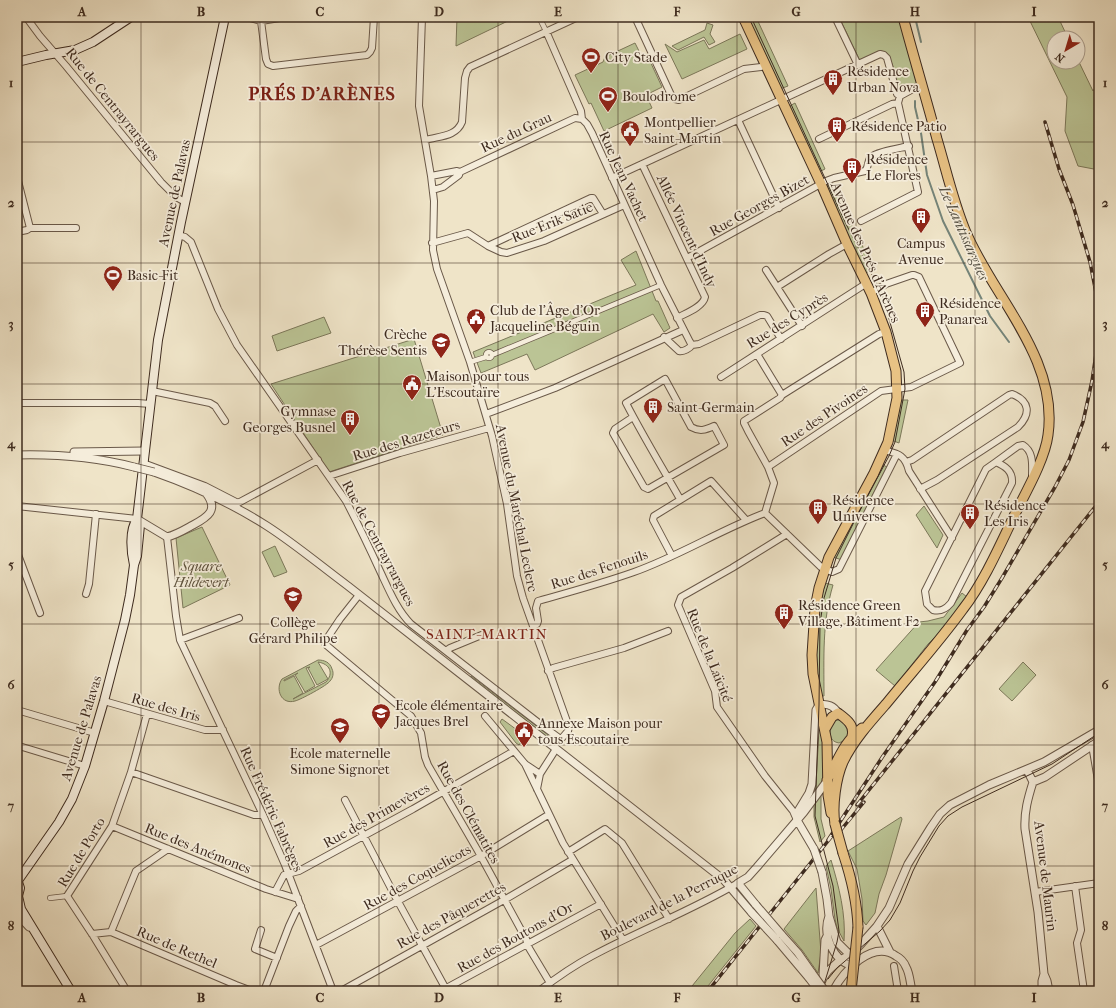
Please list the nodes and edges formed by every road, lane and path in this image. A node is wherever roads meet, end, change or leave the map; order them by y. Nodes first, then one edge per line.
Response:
1 (26, 17) edge
2 (131, 17) edge
3 (225, 17) edge
4 (246, 17) edge
5 (286, 17) edge
6 (374, 17) edge
7 (422, 17) edge
8 (539, 17) edge
9 (578, 17) edge
10 (636, 17) edge
11 (743, 17) edge
12 (835, 17) edge
13 (903, 17) edge
14 (260, 21) junction
15 (546, 32) junction
16 (55, 53) junction
17 (17, 62) edge
18 (858, 65) junction
19 (761, 67) dead end
20 (922, 84) junction
21 (900, 96) junction
22 (781, 100) junction
23 (898, 103) junction
24 (582, 119) junction
25 (738, 120) junction
26 (819, 139) dead end
27 (426, 140) junction
28 (908, 146) junction
29 (642, 164) junction
30 (460, 172) junction
31 (432, 176) junction
32 (17, 177) edge
33 (612, 178) junction
34 (821, 184) junction
35 (433, 190) junction
36 (185, 202) junction
37 (624, 204) junction
38 (779, 208) junction
39 (603, 214) junction
40 (861, 221) dead end
41 (30, 228) junction
42 (76, 228) dead end
43 (17, 232) edge
44 (178, 235) junction
45 (432, 243) junction
46 (847, 244) junction
47 (488, 246) junction
48 (687, 258) junction
49 (766, 270) dead end
50 (867, 284) junction
51 (661, 285) junction
52 (777, 287) junction
53 (871, 293) junction
54 (677, 318) junction
55 (802, 326) junction
56 (683, 330) junction
57 (886, 332) junction
58 (664, 338) junction
59 (781, 339) junction
60 (692, 345) junction
61 (757, 354) junction
62 (470, 362) junction
63 (721, 377) dead end
64 (897, 390) junction
65 (152, 391) junction
66 (782, 395) junction
67 (17, 403) edge
68 (150, 404) junction
69 (486, 414) junction
70 (633, 417) junction
71 (225, 421) dead end
72 (490, 428) junction
73 (884, 450) junction
74 (144, 451) junction
75 (897, 454) junction
76 (17, 455) edge
77 (40, 455) junction
78 (318, 460) junction
79 (906, 462) junction
80 (996, 462) junction
81 (143, 463) junction
82 (768, 467) junction
83 (329, 476) junction
84 (668, 478) junction
85 (1031, 482) junction
86 (920, 489) junction
87 (206, 492) junction
88 (680, 499) junction
89 (17, 506) edge
90 (765, 513) junction
91 (96, 514) junction
92 (137, 519) junction
93 (746, 520) junction
94 (787, 534) junction
95 (167, 538) junction
96 (952, 538) junction
97 (17, 552) edge
98 (672, 556) junction
99 (825, 569) junction
100 (86, 594) dead end
101 (359, 595) junction
102 (40, 613) dead end
103 (239, 618) dead end
104 (533, 626) junction
105 (668, 631) dead end
106 (484, 634) dead end
107 (180, 640) junction
108 (446, 651) junction
109 (548, 671) junction
110 (104, 701) junction
111 (819, 705) junction
112 (17, 710) edge
113 (838, 713) junction
114 (147, 714) junction
115 (485, 716) dead end
116 (872, 720) junction
117 (825, 729) junction
118 (223, 730) junction
119 (1099, 730) edge
120 (95, 733) junction
121 (852, 736) junction
122 (559, 738) joint
123 (827, 742) junction
124 (1096, 743) edge
125 (18, 746) dead end
126 (844, 746) junction
127 (556, 749) junction
128 (514, 751) junction
129 (525, 764) junction
130 (85, 766) junction
131 (1027, 770) junction
132 (131, 772) junction
133 (540, 774) junction
134 (827, 781) junction
135 (1033, 782) junction
136 (1099, 786) edge
137 (537, 789) junction
138 (444, 791) junction
139 (345, 800) dead end
140 (263, 814) junction
141 (548, 815) junction
142 (797, 820) junction
143 (835, 821) junction
144 (112, 826) junction
145 (363, 835) junction
146 (168, 849) junction
147 (568, 852) junction
148 (481, 856) junction
149 (572, 860) junction
150 (289, 874) junction
151 (18, 882) edge
152 (738, 883) junction
153 (1099, 883) edge
154 (1075, 886) junction
155 (730, 888) junction
156 (275, 892) junction
157 (1035, 892) junction
158 (17, 896) edge
159 (67, 896) junction
160 (50, 898) dead end
161 (298, 898) junction
162 (504, 900) junction
163 (398, 901) junction
164 (601, 904) junction
165 (301, 906) junction
166 (17, 914) edge
167 (829, 916) junction
168 (669, 918) junction
169 (877, 926) junction
170 (262, 930) dead end
171 (34, 931) junction
172 (111, 932) junction
173 (92, 934) junction
174 (827, 936) junction
175 (779, 937) junction
176 (623, 940) junction
177 (528, 944) junction
178 (316, 945) junction
179 (422, 945) junction
180 (890, 952) junction
181 (850, 955) junction
182 (278, 958) junction
183 (840, 960) junction
184 (852, 966) junction
185 (894, 966) dead end
186 (810, 975) junction
187 (823, 978) junction
188 (550, 983) junction
189 (235, 988) edge
190 (445, 990) edge
191 (70, 991) edge
192 (127, 991) edge
193 (252, 991) edge
194 (264, 991) edge
195 (333, 991) edge
196 (341, 991) edge
197 (539, 991) edge
198 (818, 991) edge
199 (825, 991) edge
200 (833, 991) edge
201 (851, 991) edge
202 (898, 991) edge
203 (912, 991) edge
204 (1044, 991) edge
205 (1084, 991) edge

1 - 16 street, Rue de Centrayrargues
2 - 16 main road
3 - 36 main road, Avenue de Palavas
4 - 14 street
5 - 14 street
6 - 14 street
7 - 27 street, Avenue du Maréchal Leclerc
8 - 15 street
9 - 15 street
10 - 19 street
11 - 22 main road, Avenue des Prés d'Arènes
12 - 18 street
13 - 20 main road
15 - 24 street, Rue Jean Vachet
15 - 27 street
16 - 17 main road
16 - 36 street, Rue de Centrayrargues
18 - 21 street
18 - 22 street
20 - 21 street
20 - 85 main road
21 - 23 street
22 - 25 street
22 - 34 main road, Avenue des Prés d'Arènes
23 - 26 street
23 - 28 street
24 - 30 street, Rue du Grau
24 - 33 street, Rue Jean Vachet
25 - 29 street
25 - 38 street
27 - 31 street, Avenue du Maréchal Leclerc
28 - 34 street, Rue Georges Bizet
28 - 40 street
29 - 33 street
29 - 48 street, Allée Vincent d'Indy
30 - 31 street, Rue du Grau
30 - 35 street, Rue du Grau
31 - 35 street, Avenue du Maréchal Leclerc
32 - 41 street
33 - 37 street, Rue Jean Vachet
34 - 38 street, Rue Georges Bizet
34 - 46 main road, Avenue des Prés d'Arènes
35 - 45 street, Avenue du Maréchal Leclerc
36 - 44 main road, Avenue de Palavas
37 - 39 street, Rue Erik Satie
37 - 51 street, Rue Jean Vachet
38 - 48 street, Rue Georges Bizet
39 - 47 street, Rue Erik Satie
39 - 47 street
41 - 42 street
41 - 43 street
44 - 65 main road, Avenue de Palavas
44 - 78 street, Rue de Centrayrargues
45 - 47 street, Rue Erik Satie
45 - 62 street, Avenue du Maréchal Leclerc
46 - 50 main road, Avenue des Prés d'Arènes
46 - 52 street
48 - 54 street, Allée Vincent d'Indy
49 - 52 street
50 - 53 main road, Avenue des Prés d'Arènes
50 - 55 street, Rue des Cyprès
51 - 54 street, Rue Jean Vachet
51 - 62 street
52 - 55 street
53 - 57 main road, Avenue des Prés d'Arènes
53 - 64 street, Rue des Pivoines
54 - 56 street, Rue Jean Vachet
55 - 59 street, Rue des Cyprès
56 - 58 street
56 - 60 street, Rue Jean Vachet
57 - 64 main road, Avenue des Prés d'Arènes
57 - 66 street
58 - 60 street
58 - 69 street
59 - 60 street
59 - 61 street, Rue des Cyprès
61 - 63 street, Rue des Cyprès
61 - 66 street
62 - 69 street, Avenue du Maréchal Leclerc
64 - 73 main road, Avenue des Prés d'Arènes
64 - 82 street, Rue des Pivoines
65 - 68 main road, Avenue de Palavas
65 - 71 street
66 - 82 street
67 - 68 street
68 - 74 main road, Avenue de Palavas
69 - 72 street, Avenue du Maréchal Leclerc
70 - 84 street
70 - 84 street
70 - 84 street
72 - 83 street, Rue des Razeteurs
72 - 104 street, Avenue du Maréchal Leclerc
73 - 75 street
73 - 99 main road, Avenue des Prés d'Arènes
74 - 77 street
74 - 81 main road, Avenue de Palavas
75 - 79 street
75 - 99 street
76 - 77 street
77 - 87 street, bridge
78 - 81 street
78 - 83 street, Rue de Centrayrargues
79 - 86 street
79 - 86 street
80 - 85 street
80 - 96 street
80 - 96 street
81 - 92 main road, Avenue de Palavas
82 - 90 street
83 - 108 street, Rue de Centrayrargues
84 - 88 street
85 - 116 main road
86 - 96 street
87 - 95 street
87 - 101 street
88 - 93 street
88 - 98 street
89 - 91 street
90 - 93 street
90 - 94 street
91 - 92 street
91 - 100 street
92 - 95 street
92 - 110 main road, Avenue de Palavas
93 - 98 street
94 - 99 street
94 - 142 street, Rue de la Laïcité
95 - 107 street, Rue Frédéric Fabrèges
97 - 102 street
98 - 104 street, Rue des Fenouils
99 - 111 main road, Avenue des Prés d'Arènes
101 - 127 street
101 - 138 street, Rue des Clématites
103 - 107 street
104 - 109 street, Avenue du Maréchal Leclerc
105 - 109 street
106 - 108 street
107 - 118 street, Rue Frédéric Fabrèges
108 - 122 street, Rue de Centrayrargues
109 - 122 street, Avenue du Maréchal Leclerc
110 - 114 street, Rue des Iris
110 - 120 main road, Avenue de Palavas
111 - 113 street
111 - 117 main road, Avenue des Prés d'Arènes
111 - 142 street
112 - 120 street
113 - 117 main road
113 - 121 main road
114 - 118 street, Rue des Iris
114 - 132 street, Rue de Porto
115 - 128 street
116 - 121 main road
116 - 143 main road
117 - 123 main road, Avenue des Prés d'Arènes
118 - 140 street, Rue Frédéric Fabrèges
119 - 131 street
120 - 130 main road, Avenue de Palavas
121 - 126 main road
123 - 126 main road
123 - 134 main road, Avenue des Prés d'Arènes
124 - 135 street
124 - 136 street
125 - 130 street
126 - 134 main road
127 - 133 street
127 - 155 street
128 - 129 street
128 - 138 street, Rue des Primevères
129 - 133 street
129 - 137 street
130 - 151 main road, Avenue de Palavas
131 - 135 street
131 - 169 street
132 - 140 street
132 - 144 street, Rue de Porto
133 - 137 street
134 - 142 street, Boulevard de la Perruque
134 - 143 main road, Avenue des Prés d'Arènes
135 - 157 street, Avenue de Maurin
137 - 141 street
138 - 145 street, Rue des Primevères
138 - 148 street, Rue des Clématites
139 - 145 street
140 - 150 street, Rue Frédéric Fabrèges
141 - 147 street
141 - 148 street, Rue des Coquelicots
142 - 152 street, Boulevard de la Perruque
142 - 167 street, bridge
143 - 201 main road, Avenue des Prés d'Arènes, bridge
144 - 146 street, Rue des Anémones
144 - 159 street, Rue de Porto
145 - 150 street, Rue des Primevères
145 - 163 street
146 - 156 street, Rue des Anémones
146 - 172 street
147 - 149 street
147 - 168 street
148 - 162 street, Rue des Clématites
148 - 163 street, Rue des Coquelicots
149 - 162 street, Rue des Pâquerettes
149 - 164 street
150 - 156 street
150 - 161 street, Rue Frédéric Fabrèges
151 - 158 main road
152 - 155 street, Boulevard de la Perruque
152 - 175 street, bridge
153 - 154 street
154 - 157 street
154 - 205 street
155 - 168 street, Boulevard de la Perruque
155 - 175 street, bridge
156 - 161 street, Rue des Anémones
157 - 204 street, Avenue de Maurin
158 - 171 main road
159 - 160 street
159 - 173 street, Rue de Porto
161 - 165 street, Rue Frédéric Fabrèges
162 - 177 street, Rue des Clématites
162 - 179 street, Rue des Pâquerettes
163 - 178 street, Rue des Coquelicots
163 - 179 street
164 - 176 street
164 - 177 street, Rue des Boutons d'Or
165 - 178 street, Rue Frédéric Fabrèges
165 - 182 street
166 - 171 street
167 - 174 street
167 - 181 street
168 - 176 street, Boulevard de la Perruque
169 - 180 street
169 - 181 street
170 - 182 street
171 - 191 main road
172 - 173 street, Rue de Rethel
172 - 189 street, Rue de Rethel
173 - 192 street, Rue de Porto
174 - 183 street
174 - 187 street
175 - 186 street
176 - 188 street, Boulevard de la Perruque
177 - 188 street, Rue des Clématites
177 - 190 street, Rue des Boutons d'Or
178 - 195 street, Rue Frédéric Fabrèges
179 - 190 street
179 - 196 street, Rue des Pâquerettes
180 - 184 street
180 - 203 street
181 - 183 street
181 - 184 street
182 - 194 street
183 - 184 street
183 - 187 street
184 - 200 street
185 - 202 street
186 - 198 street, bridge
186 - 199 street, bridge
187 - 198 street
188 - 197 street, Boulevard de la Perruque
189 - 193 street, Rue de Rethel

